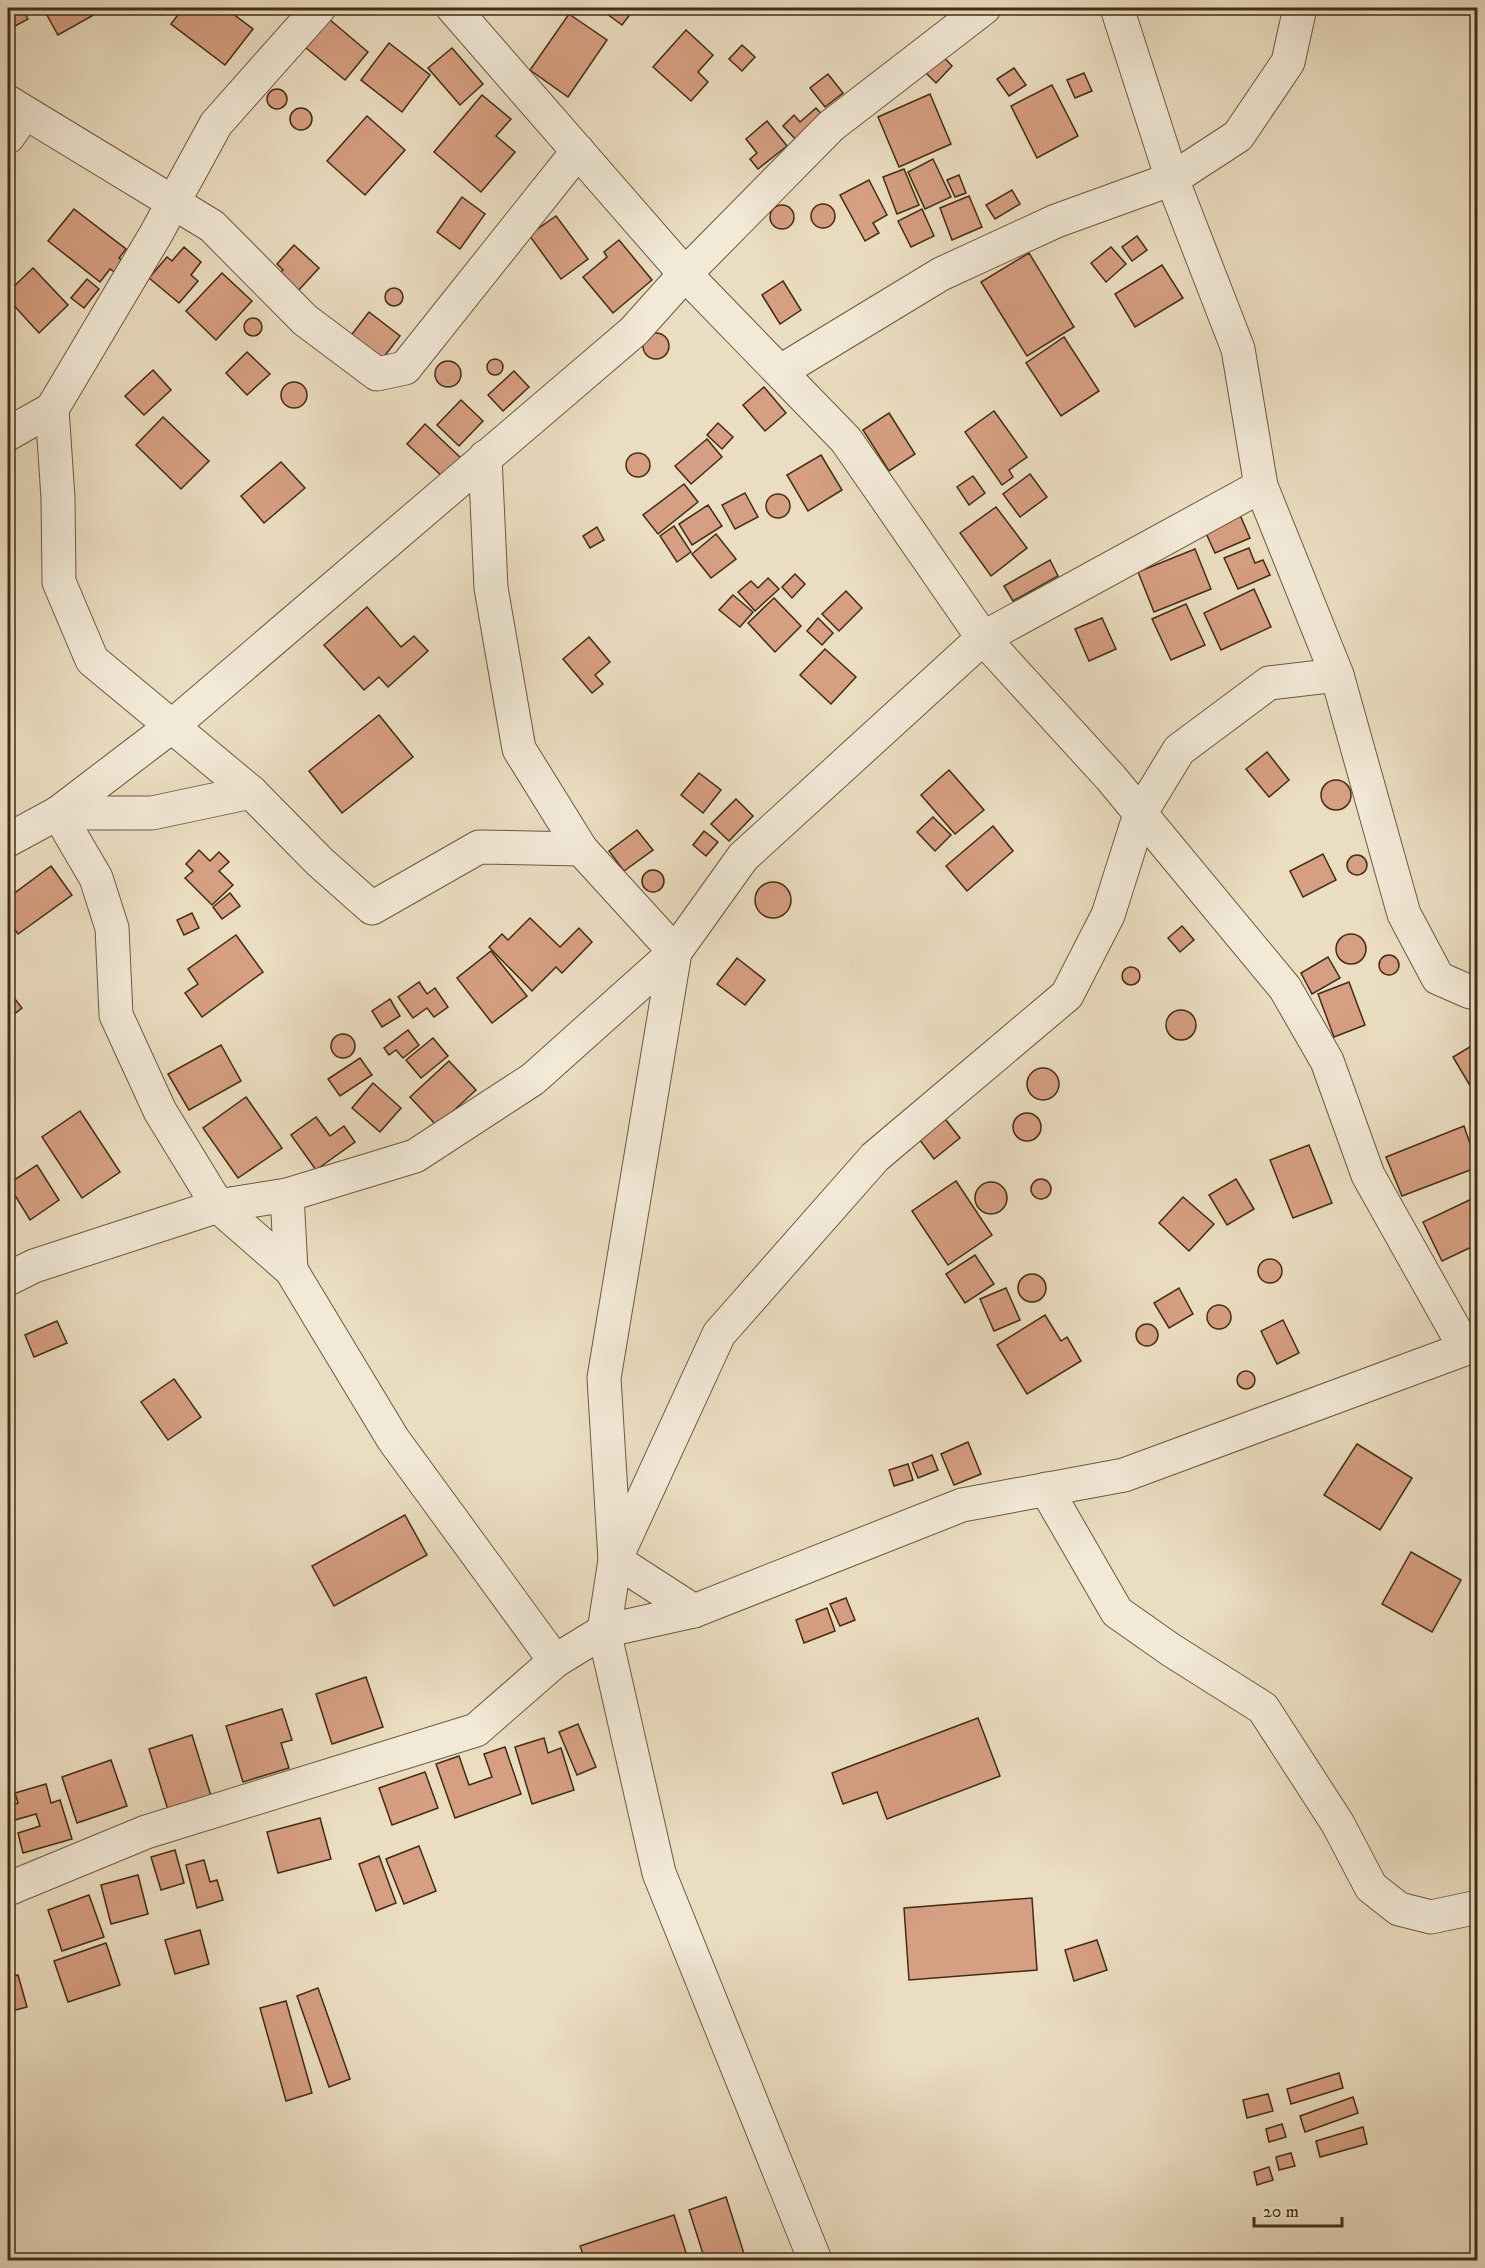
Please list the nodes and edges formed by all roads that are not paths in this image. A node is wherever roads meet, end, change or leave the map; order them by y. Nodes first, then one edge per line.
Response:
1 (319, 8) edge
2 (453, 8) edge
3 (984, 8) edge
4 (1117, 8) edge
5 (1300, 8) edge
6 (13, 117) edge
7 (578, 151) junction
8 (1172, 179) junction
9 (173, 202) junction
10 (686, 274) junction
11 (781, 371) junction
12 (52, 409) junction
13 (8, 434) edge
14 (485, 457) junction
15 (1261, 486) junction
16 (983, 638) junction
17 (1337, 675) junction
18 (172, 726) junction
19 (251, 792) junction
20 (58, 813) junction
21 (1140, 814) junction
22 (8, 840) edge
23 (581, 849) junction
24 (675, 952) junction
25 (1478, 990) edge
26 (287, 1195) junction
27 (218, 1206) junction
28 (291, 1270) junction
29 (8, 1279) edge
30 (1471, 1346) edge
31 (1046, 1489) junction
32 (615, 1560) junction
33 (694, 1611) junction
34 (604, 1631) junction
35 (555, 1662) junction
36 (8, 1889) edge
37 (1478, 1907) edge
38 (815, 2260) edge

1 - 9 street
2 - 7 street
3 - 10 street
4 - 8 street
5 - 8 street
6 - 9 street
7 - 9 street
7 - 10 street
8 - 11 street
8 - 15 street
9 - 12 street
10 - 11 street
10 - 14 street
11 - 16 street
12 - 13 street
12 - 18 street
14 - 18 street
14 - 23 street
15 - 16 street
15 - 17 street
16 - 21 street
16 - 24 street
17 - 21 street
17 - 25 street
18 - 19 street
18 - 20 street
19 - 20 street
19 - 23 street
20 - 22 street
20 - 27 street
21 - 30 street
21 - 32 street
23 - 24 street
24 - 26 street
24 - 32 street
26 - 27 street
26 - 28 street
27 - 28 street
27 - 29 street
28 - 35 street
30 - 31 street
31 - 33 street
31 - 37 street
32 - 33 street
32 - 34 street
33 - 34 street
34 - 35 street
34 - 38 street
35 - 36 street

